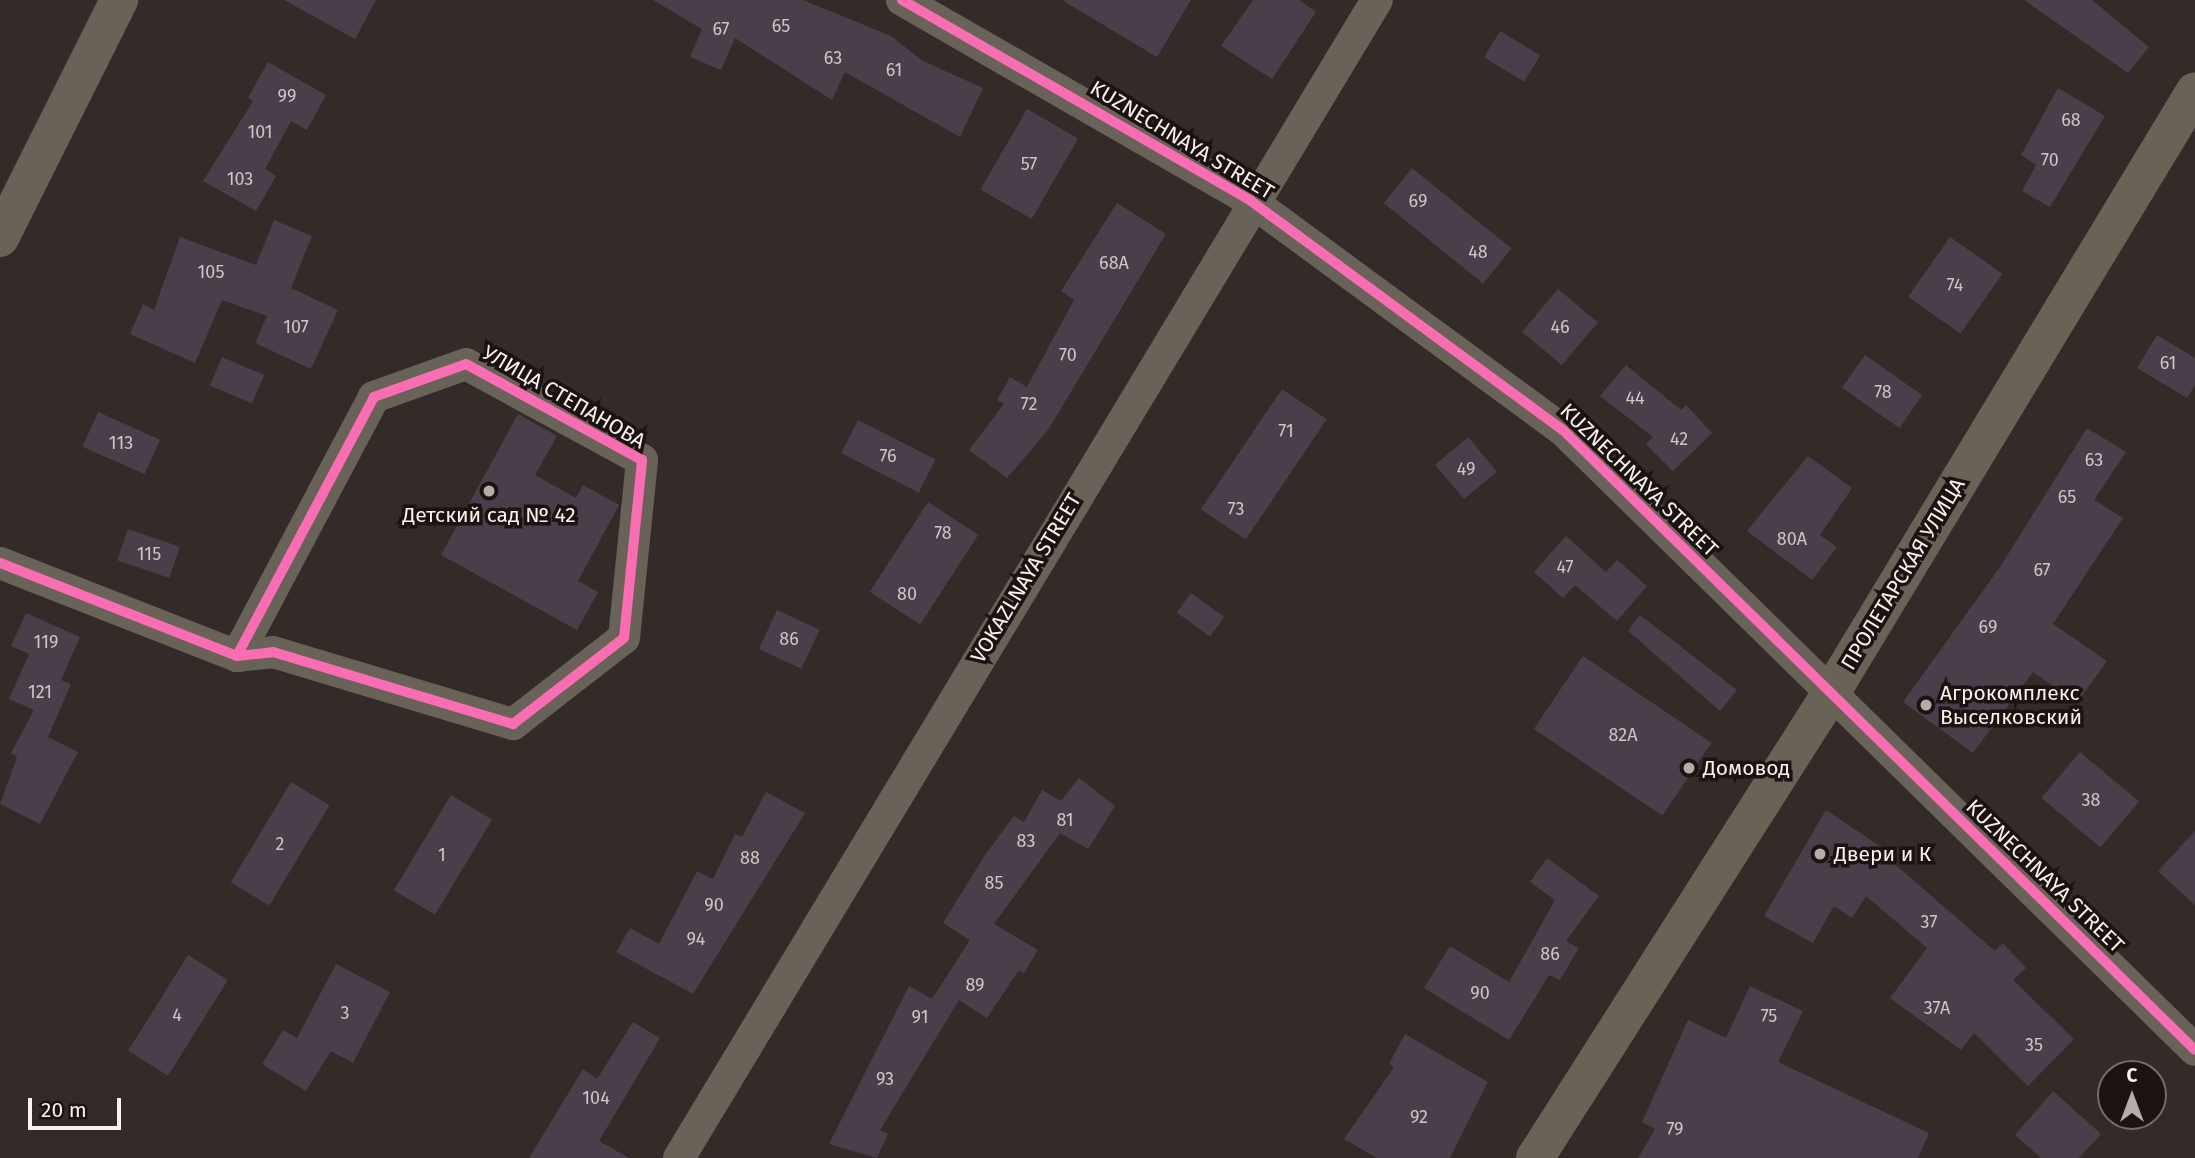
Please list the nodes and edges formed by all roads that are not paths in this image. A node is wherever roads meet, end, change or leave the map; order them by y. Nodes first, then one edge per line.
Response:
1 (119, 0) edge
2 (902, 0) edge
3 (1377, 0) edge
4 (2195, 90) edge
5 (1251, 201) junction
6 (0, 238) edge
7 (0, 563) edge
8 (237, 656) junction
9 (1831, 693) junction
10 (2195, 1050) edge
11 (679, 1158) edge
12 (1535, 1158) edge

1 - 6 street
2 - 5 street, KUZNECHNAYA STREET
3 - 5 street, VOKAZLNAYA STREET
4 - 9 main road, ПРОЛЕТАРСКАЯ УЛИЦА
5 - 9 street, KUZNECHNAYA STREET
5 - 11 street, VOKAZLNAYA STREET
7 - 8 street, УЛИЦА СТЕПАНОВА
8 - 8 street, УЛИЦА СТЕПАНОВА
9 - 10 street, KUZNECHNAYA STREET
9 - 12 main road, ПРОЛЕТАРСКАЯ УЛИЦА

